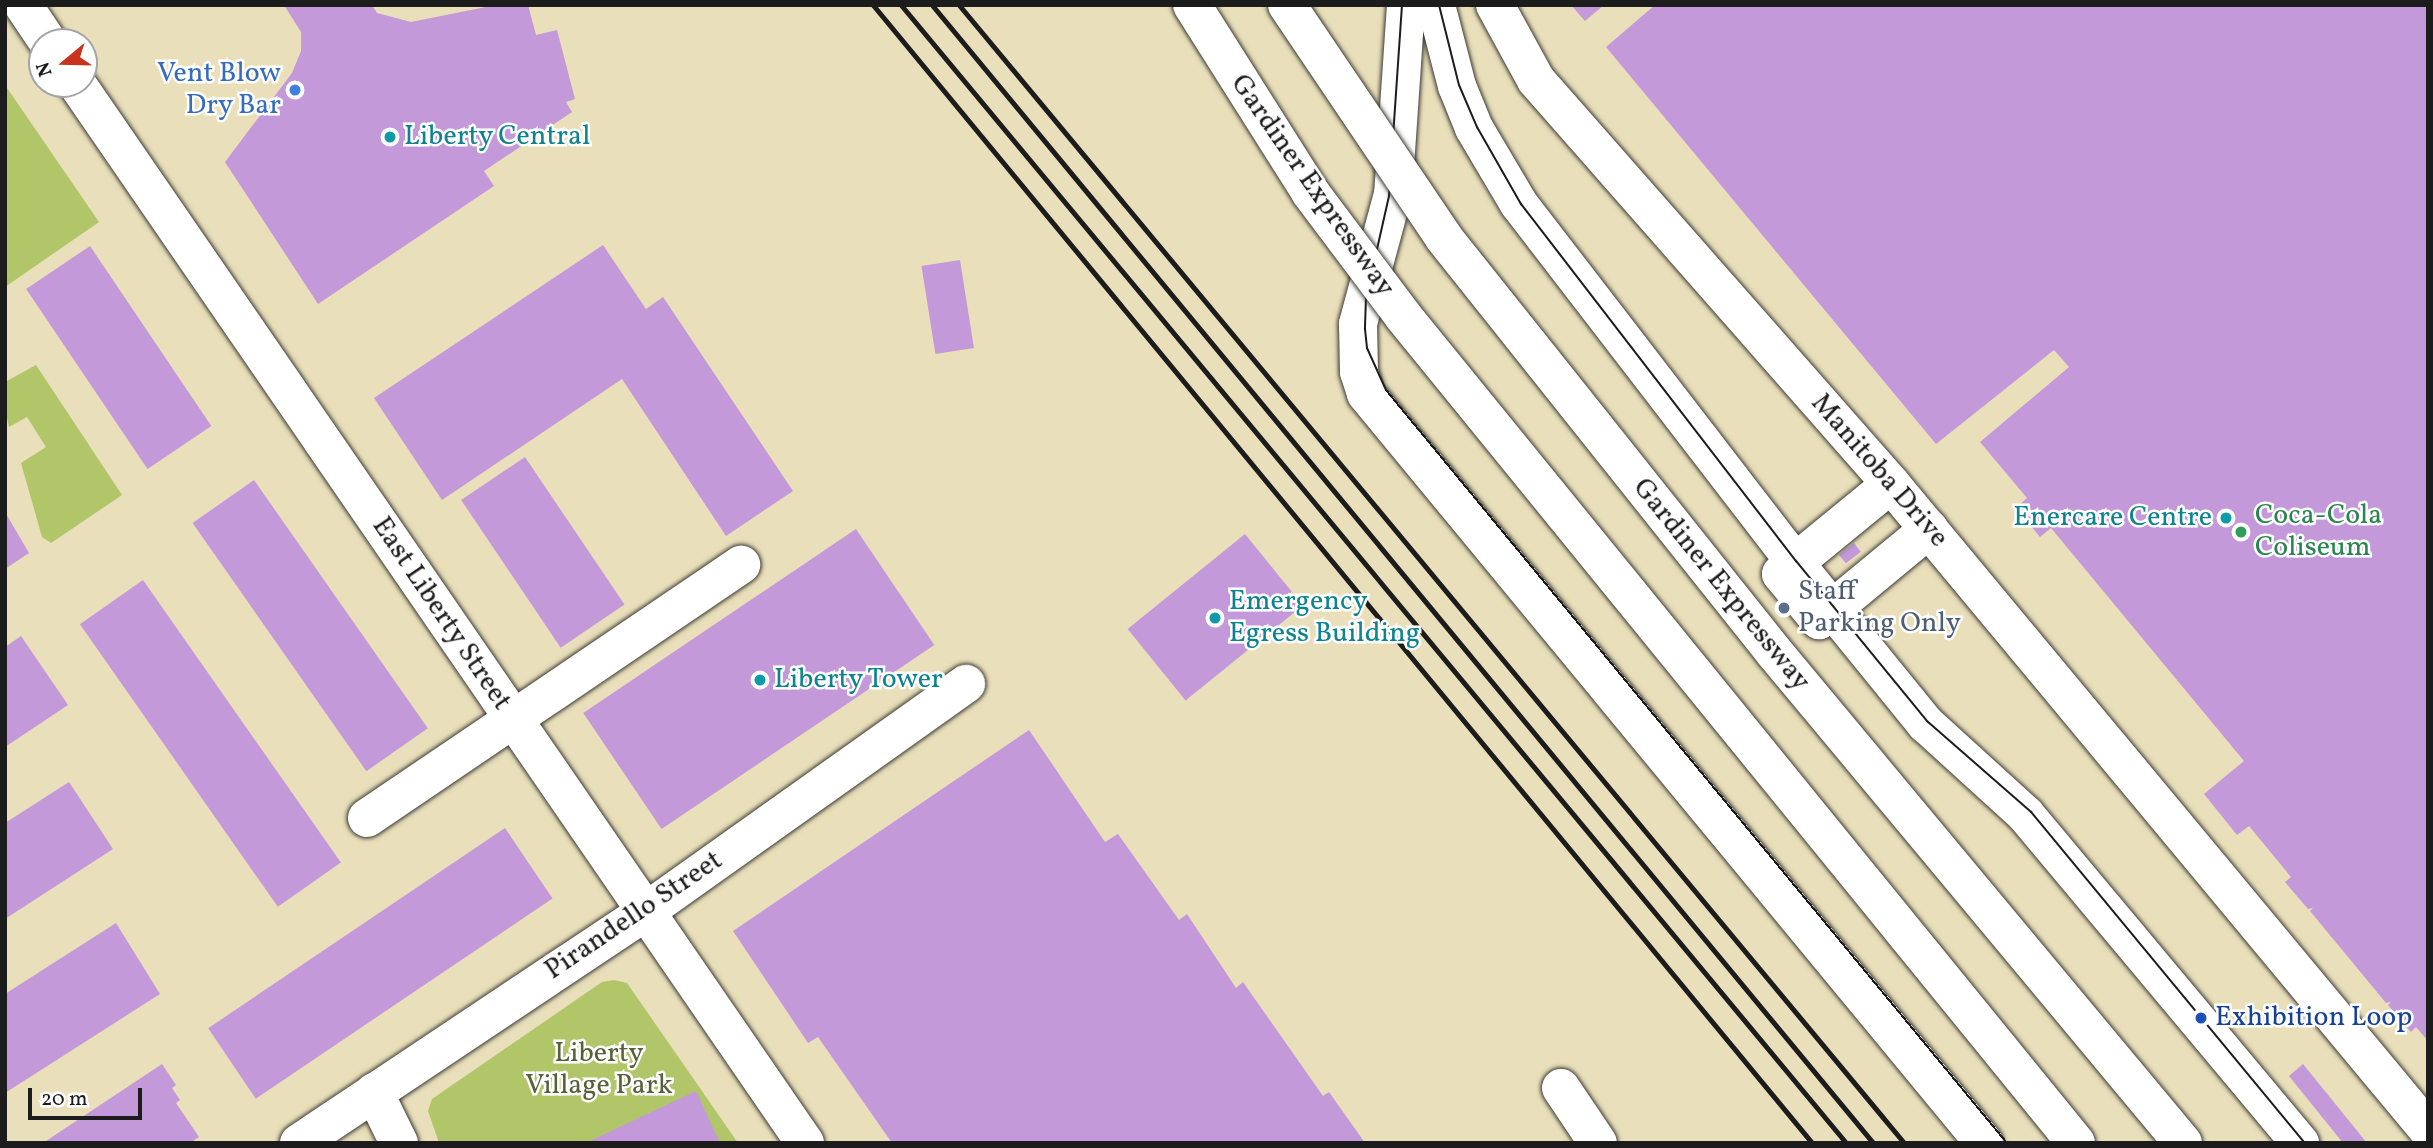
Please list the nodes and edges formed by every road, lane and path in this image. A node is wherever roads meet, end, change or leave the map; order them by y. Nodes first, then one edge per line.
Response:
1 (23, 5) edge
2 (1192, 5) edge
3 (1287, 5) edge
4 (1406, 5) edge
5 (1436, 5) edge
6 (1495, 5) edge
7 (39, 28) edge
8 (87, 98) edge
9 (1891, 484) junction
10 (1929, 529) junction
11 (1795, 563) junction
12 (741, 565) dead end
13 (1832, 609) junction
14 (966, 684) dead end
15 (512, 718) junction
16 (367, 818) dead end
17 (645, 912) junction
18 (1561, 1088) dead end
19 (374, 1092) junction
20 (2428, 1130) edge
21 (299, 1143) edge
22 (398, 1143) edge
23 (805, 1143) edge
24 (1598, 1143) edge
25 (1984, 1143) edge
26 (2076, 1143) edge
27 (2183, 1143) edge
28 (2300, 1143) edge

1 - 7 main road
2 - 26 main road, Gardiner Expressway, bridge
3 - 27 main road, Gardiner Expressway, bridge
4 - 25 main road
5 - 11 main road
6 - 9 main road, Manitoba Drive
8 - 15 main road, East Liberty Street
9 - 10 main road, Manitoba Drive
9 - 11 main road
10 - 13 main road
10 - 20 main road, Manitoba Drive
11 - 13 main road
12 - 15 main road
13 - 28 main road
14 - 17 main road, Pirandello Street
15 - 16 main road
15 - 17 main road, East Liberty Street
17 - 19 main road, Pirandello Street
17 - 23 main road, East Liberty Street
18 - 24 main road
19 - 21 main road, Pirandello Street
19 - 22 main road

